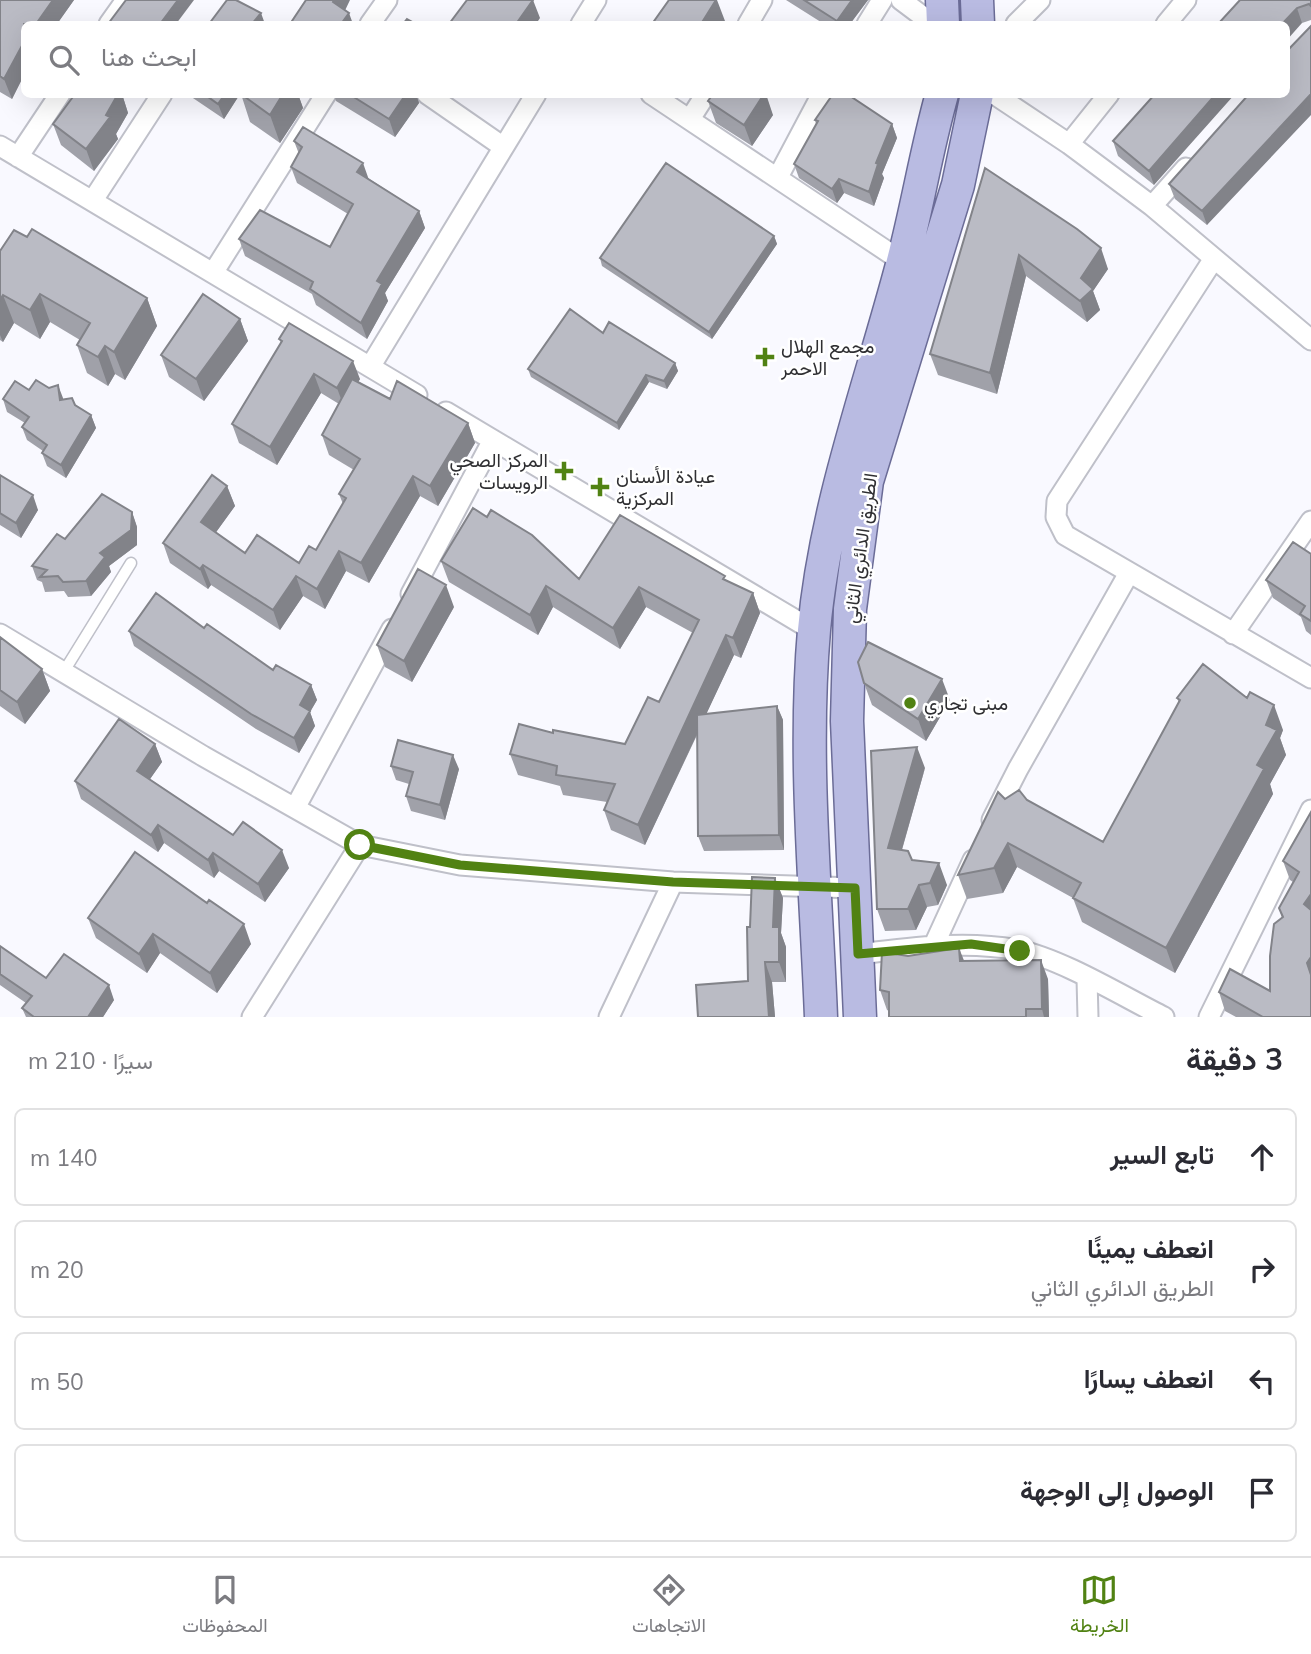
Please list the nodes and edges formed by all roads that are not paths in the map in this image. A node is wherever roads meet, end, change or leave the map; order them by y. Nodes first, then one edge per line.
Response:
1 (126, 0) edge
2 (387, 0) edge
3 (596, 0) edge
4 (762, 0) edge
5 (882, 0) edge
6 (901, 0) edge
7 (942, 0) edge
8 (977, 0) edge
9 (1040, 0) edge
10 (1186, 0) edge
11 (111, 21) edge
12 (372, 21) edge
13 (583, 21) edge
14 (750, 21) edge
15 (869, 21) edge
16 (929, 21) edge
17 (943, 21) edge
18 (978, 21) edge
19 (1020, 21) edge
20 (1168, 21) edge
21 (58, 98) edge
22 (159, 98) edge
23 (323, 98) edge
24 (433, 98) edge
25 (533, 98) edge
26 (656, 98) edge
27 (703, 98) edge
28 (820, 98) edge
29 (941, 98) edge
30 (976, 98) edge
31 (1001, 98) edge
32 (1106, 98) edge
33 (690, 119) junction
34 (1069, 144) junction
35 (0, 146) edge
36 (502, 146) junction
37 (1199, 154) edge
38 (18, 156) junction
39 (778, 177) junction
40 (93, 200) junction
41 (1152, 206) junction
42 (1213, 260) junction
43 (903, 262) junction
44 (213, 273) junction
45 (1311, 341) edge
46 (370, 367) junction
47 (493, 440) junction
48 (1311, 521) edge
49 (131, 563) dead end
50 (1129, 573) junction
51 (814, 631) junction
52 (0, 634) edge
53 (1233, 634) junction
54 (63, 673) junction
55 (1311, 678) edge
56 (295, 808) junction
57 (1311, 810) edge
58 (360, 845) junction
59 (673, 882) junction
60 (816, 884) junction
61 (855, 888) junction
62 (934, 945) junction
63 (858, 954) junction
64 (1087, 979) junction
65 (251, 1017) edge
66 (610, 1017) edge
67 (821, 1017) edge
68 (860, 1017) edge
69 (1088, 1017) edge
70 (1164, 1017) edge
71 (1209, 1017) edge

1 - 11 street
2 - 12 street
3 - 13 street
4 - 14 street
5 - 15 street
6 - 16 street
7 - 17 main road
8 - 18 main road
9 - 19 street
10 - 20 street
21 - 38 street
22 - 40 street
23 - 44 street
24 - 36 street
25 - 36 street
26 - 33 street
27 - 33 street
28 - 39 street
29 - 43 main road, الطريق الدائري الثاني
30 - 61 main road, الطريق الدائري الثاني
31 - 34 street
32 - 34 street
33 - 39 street
34 - 41 street
35 - 38 street
36 - 46 street
37 - 41 street
38 - 40 street
39 - 43 street
40 - 44 street
41 - 42 street
42 - 45 street
42 - 50 street
43 - 51 main road, الطريق الدائري الثاني
44 - 46 street
46 - 47 street
47 - 51 street
47 - 56 street
48 - 53 street
49 - 54 lane
50 - 53 street
50 - 62 street
51 - 60 main road, الطريق الدائري الثاني
52 - 54 street
53 - 55 street
54 - 56 street
56 - 58 street
57 - 71 street
58 - 59 street
58 - 65 street
59 - 60 street
59 - 66 street
60 - 61 street
60 - 67 main road, الطريق الدائري الثاني
61 - 63 main road, الطريق الدائري الثاني
62 - 63 street
62 - 64 street
63 - 68 main road, الطريق الدائري الثاني
64 - 69 street
64 - 70 street

